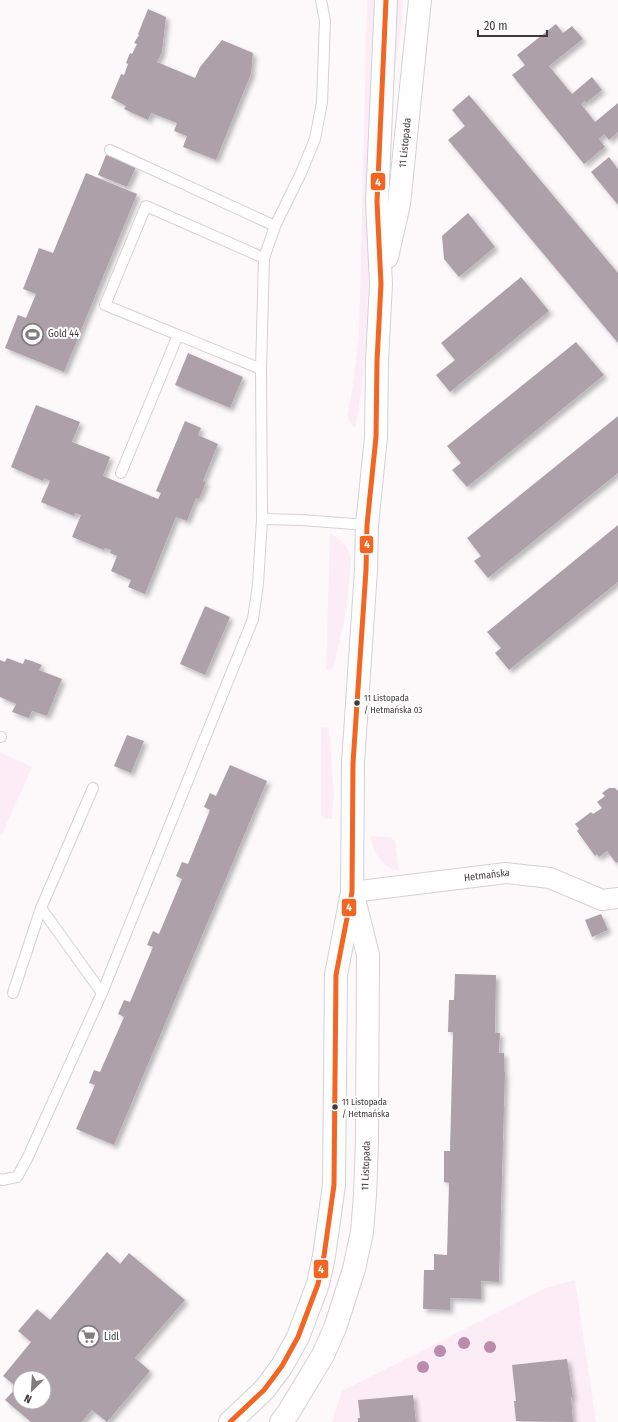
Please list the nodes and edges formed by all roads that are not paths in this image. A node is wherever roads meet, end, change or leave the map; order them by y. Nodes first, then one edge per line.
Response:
1 (321, 0) edge
2 (386, 0) edge
3 (420, 0) edge
4 (110, 150) dead end
5 (275, 226) junction
6 (264, 258) junction
7 (381, 284) junction
8 (178, 335) junction
9 (261, 369) junction
10 (121, 473) dead end
11 (262, 519) junction
12 (367, 525) junction
13 (93, 788) dead end
14 (352, 892) junction
15 (618, 898) edge
16 (41, 908) junction
17 (13, 993) dead end
18 (102, 993) junction
19 (0, 1179) edge
20 (285, 1419) edge
21 (230, 1422) edge

1 - 5 lane
2 - 7 street, 11 Listopada
3 - 7 street, 11 Listopada
4 - 5 lane
5 - 6 lane
6 - 8 lane
6 - 9 lane
7 - 12 street, 11 Listopada
8 - 9 lane
8 - 10 lane
9 - 11 lane
11 - 12 lane
11 - 18 lane
12 - 14 street, 11 Listopada
13 - 16 lane
14 - 15 street, Hetmańska
14 - 20 street, 11 Listopada
14 - 21 street, 11 Listopada
16 - 17 lane
16 - 18 lane
18 - 19 lane

